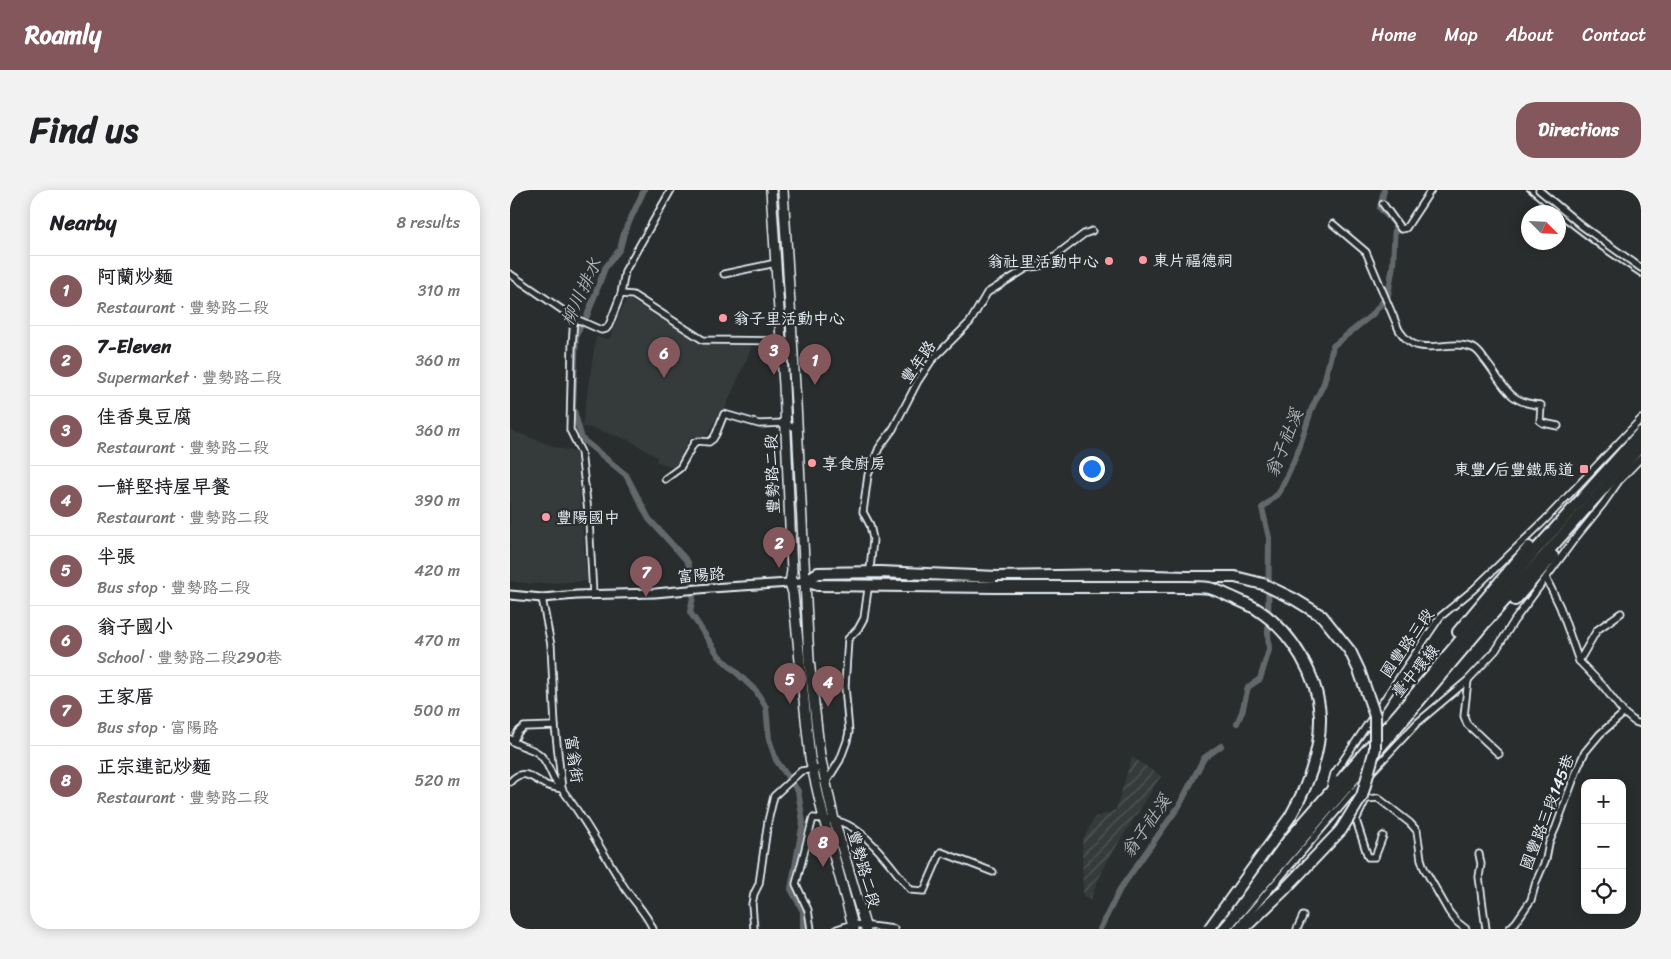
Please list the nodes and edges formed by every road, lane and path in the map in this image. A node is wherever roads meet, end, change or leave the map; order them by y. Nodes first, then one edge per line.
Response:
1 (671, 190) edge
2 (771, 190) edge
3 (783, 190) edge
4 (1430, 190) edge
5 (1539, 190) edge
6 (1383, 204) dead end
7 (1332, 224) dead end
8 (1092, 231) dead end
9 (776, 264) junction
10 (1641, 268) edge
11 (510, 274) edge
12 (724, 274) dead end
13 (622, 294) junction
14 (574, 318) junction
15 (782, 340) junction
16 (793, 341) junction
17 (1641, 419) edge
18 (785, 423) junction
19 (1558, 426) dead end
20 (798, 429) junction
21 (1641, 431) edge
22 (1641, 446) edge
23 (1641, 458) edge
24 (1622, 466) junction
25 (665, 479) dead end
26 (870, 569) dead end
27 (1546, 578) junction
28 (805, 581) junction
29 (997, 582) junction
30 (790, 584) junction
31 (868, 588) dead end
32 (510, 595) edge
33 (593, 595) junction
34 (542, 598) junction
35 (1621, 613) dead end
36 (1579, 661) junction
37 (1468, 680) junction
38 (1624, 713) junction
39 (1641, 724) edge
40 (555, 726) junction
41 (511, 740) edge
42 (1499, 754) dead end
43 (817, 768) junction
44 (510, 782) edge
45 (826, 784) junction
46 (562, 789) junction
47 (1331, 789) junction
48 (1353, 792) junction
49 (1366, 800) junction
50 (824, 819) junction
51 (834, 820) junction
52 (1383, 836) dead end
53 (1479, 854) dead end
54 (993, 872) dead end
55 (1303, 916) dead end
56 (853, 926) edge
57 (865, 927) edge
58 (652, 929) edge
59 (754, 929) edge
60 (811, 929) edge
61 (837, 929) edge
62 (894, 929) edge
63 (1209, 929) edge
64 (1224, 929) edge
65 (1236, 929) edge
66 (1243, 929) edge
67 (1297, 929) edge
68 (1466, 929) edge
69 (1486, 929) edge
70 (1509, 929) edge

1 - 13 street
2 - 9 main road, 豐勢路二段
3 - 16 main road, 豐勢路二段
4 - 6 street
5 - 10 street
7 - 19 street
8 - 26 street, 豐年路
9 - 12 street
9 - 15 main road, 豐勢路二段
11 - 14 street
13 - 14 street
13 - 15 street
14 - 33 street
15 - 16 street
15 - 18 main road, 豐勢路二段
16 - 20 main road, 豐勢路二段
17 - 47 street, 國豐路三段
18 - 20 street
18 - 25 street
18 - 30 main road, 豐勢路二段
20 - 28 main road, 豐勢路二段
21 - 47 highway
21 - 63 highway, 臺中環線, bridge
22 - 24 highway, 臺中環線
23 - 27 street
24 - 64 highway, 臺中環線, bridge
24 - 64 highway
27 - 36 street
27 - 37 street
28 - 29 highway
28 - 30 street, 富陽路
28 - 43 main road, 豐勢路二段
29 - 63 highway, bridge
29 - 66 highway, bridge
30 - 33 street, 富陽路
30 - 43 main road, 豐勢路二段
31 - 45 street
32 - 34 street, 富陽路
33 - 34 street, 富陽路
34 - 40 street, 富翁街
35 - 36 street
36 - 38 street
37 - 42 street
37 - 48 street
38 - 39 street
38 - 70 street, 國豐路三段145巷
40 - 41 street
40 - 46 street, 富翁街
41 - 46 street
43 - 45 main road, 豐勢路二段
43 - 50 main road, 豐勢路二段
43 - 59 street
44 - 46 street
45 - 51 main road, 豐勢路二段
46 - 58 street, 富翁街
47 - 63 street, 國豐路三段
48 - 49 street
48 - 65 street
49 - 52 street
49 - 68 street
50 - 51 street
50 - 56 main road, 豐勢路二段
50 - 60 street
51 - 54 street
51 - 57 main road, 豐勢路二段
53 - 69 street
55 - 67 street
56 - 57 street
56 - 61 street
57 - 62 street

